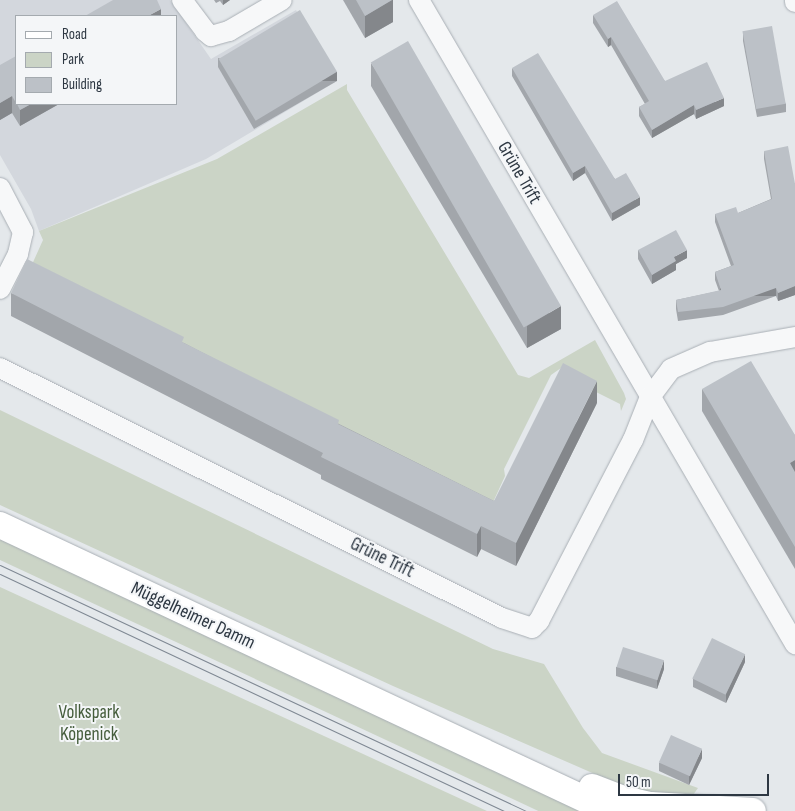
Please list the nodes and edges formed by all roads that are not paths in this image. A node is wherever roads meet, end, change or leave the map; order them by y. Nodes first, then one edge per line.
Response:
1 (182, 0) edge
2 (282, 0) edge
3 (419, 0) edge
4 (0, 188) edge
5 (0, 289) edge
6 (795, 337) edge
7 (0, 368) edge
8 (650, 397) junction
9 (0, 525) edge
10 (795, 644) edge
11 (385, 706) junction
12 (610, 811) edge
13 (753, 811) edge

1 - 2 street
3 - 8 street, Grüne Trift
4 - 5 street
6 - 8 street
7 - 8 street, Grüne Trift
8 - 10 street, Grüne Trift
9 - 11 main road, Müggelheimer Damm
11 - 12 main road, Müggelheimer Damm
11 - 13 main road, Müggelheimer Damm

